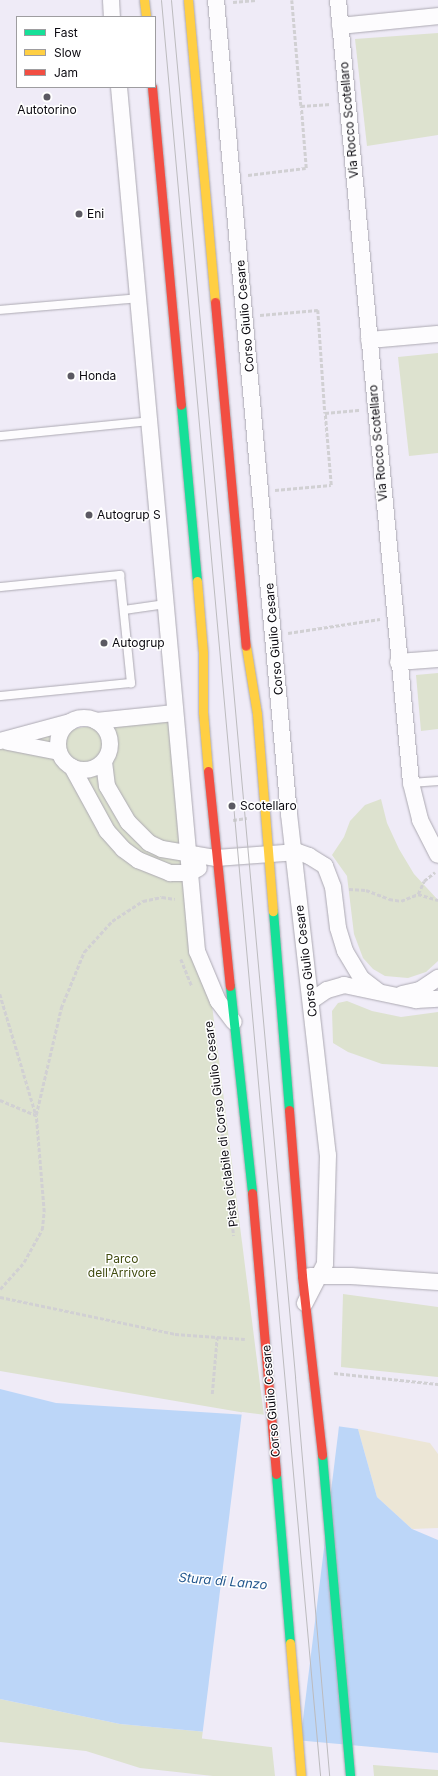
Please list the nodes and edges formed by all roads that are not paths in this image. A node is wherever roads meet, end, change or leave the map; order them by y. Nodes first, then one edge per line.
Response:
1 (111, 0) edge
2 (144, 0) edge
3 (188, 0) edge
4 (338, 0) edge
5 (217, 2) edge
6 (112, 16) edge
7 (146, 16) edge
8 (438, 16) edge
9 (340, 26) junction
10 (119, 88) edge
11 (152, 88) edge
12 (139, 298) junction
13 (0, 310) edge
14 (438, 334) edge
15 (369, 340) junction
16 (150, 421) junction
17 (0, 436) edge
18 (0, 587) edge
19 (166, 604) junction
20 (124, 610) junction
21 (438, 659) edge
22 (398, 662) junction
23 (0, 696) edge
24 (175, 713) junction
25 (96, 721) junction
26 (70, 722) junction
27 (1, 741) edge
28 (59, 752) junction
29 (104, 762) junction
30 (72, 767) junction
31 (438, 781) edge
32 (411, 782) junction
33 (293, 852) junction
34 (187, 854) junction
35 (269, 854) junction
36 (438, 855) edge
37 (216, 858) junction
38 (189, 873) junction
39 (438, 978) edge
40 (378, 991) junction
41 (396, 995) junction
42 (438, 999) edge
43 (311, 1001) junction
44 (236, 1026) junction
45 (302, 1276) junction
46 (319, 1276) junction
47 (438, 1282) edge
48 (305, 1303) junction
49 (301, 1776) edge
50 (350, 1776) edge

1 - 6 street
2 - 7 main road
3 - 35 main road
4 - 9 street, Via Rocco Scotellaro
5 - 33 street, Corso Giulio Cesare
8 - 9 street
9 - 15 street, Via Rocco Scotellaro
10 - 12 street
11 - 37 main road, Corso Giulio Cesare
12 - 13 lane
12 - 16 street
14 - 15 street
15 - 22 street, Via Rocco Scotellaro
16 - 17 lane
16 - 19 street
18 - 20 lane
19 - 20 lane
19 - 24 street
20 - 23 lane
21 - 22 street
22 - 32 street, Via Rocco Scotellaro
24 - 25 street
24 - 34 street
25 - 26 street
25 - 29 street
26 - 27 street
26 - 28 street
27 - 28 street
28 - 30 street
29 - 30 street
29 - 34 street
30 - 38 street
31 - 32 lane
32 - 36 street, Via Rocco Scotellaro
33 - 35 street
33 - 40 street
33 - 43 street, Corso Giulio Cesare
34 - 37 street
34 - 38 street
35 - 37 street
35 - 45 main road
37 - 38 street
37 - 44 main road, Corso Giulio Cesare
38 - 44 street
39 - 41 street
40 - 41 street
40 - 43 street
41 - 42 street
43 - 46 street, Corso Giulio Cesare
44 - 49 main road, Corso Giulio Cesare
45 - 46 street
45 - 48 main road
46 - 47 street
46 - 48 street, Corso Giulio Cesare
48 - 50 main road

